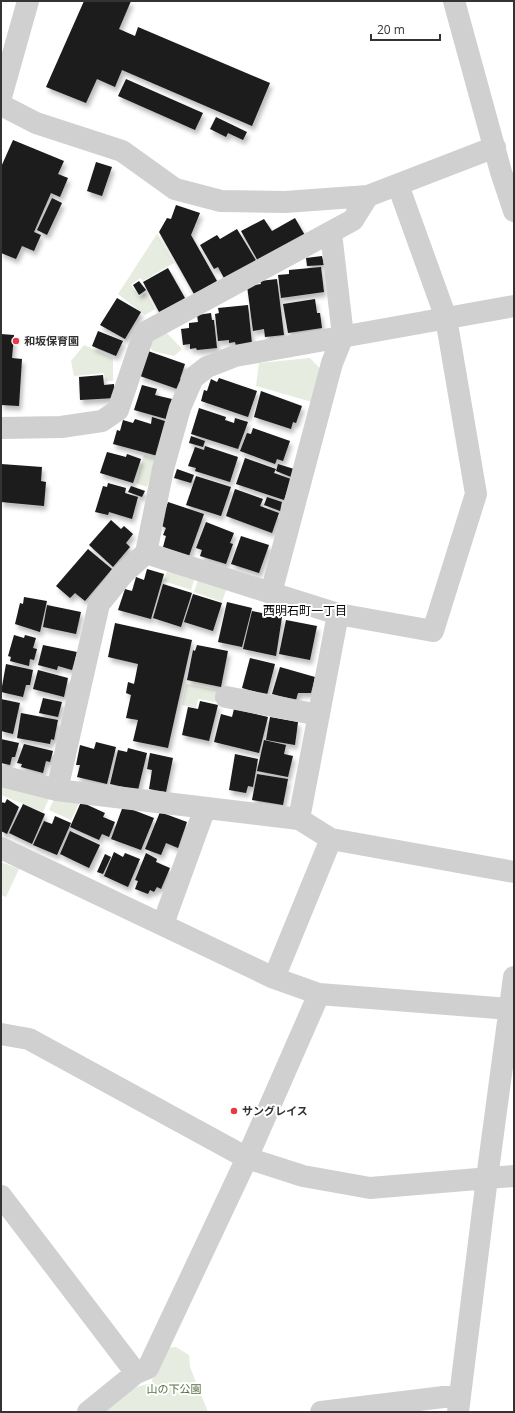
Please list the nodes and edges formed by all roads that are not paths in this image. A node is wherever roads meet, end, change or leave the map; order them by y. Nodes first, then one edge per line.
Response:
1 (28, 1) edge
2 (454, 1) edge
3 (1, 97) edge
4 (1, 105) edge
5 (496, 147) junction
6 (508, 169) edge
7 (398, 185) junction
8 (368, 196) junction
9 (514, 211) edge
10 (331, 233) junction
11 (514, 306) edge
12 (446, 318) junction
13 (344, 336) junction
14 (1, 428) edge
15 (146, 553) junction
16 (271, 593) junction
17 (338, 614) junction
18 (226, 697) dead end
19 (319, 715) junction
20 (1, 776) edge
21 (57, 790) junction
22 (205, 808) junction
23 (299, 819) junction
24 (331, 839) junction
25 (1, 848) edge
26 (514, 872) edge
27 (163, 924) junction
28 (514, 977) edge
29 (274, 978) junction
30 (319, 994) junction
31 (510, 1009) junction
32 (1, 1034) edge
33 (248, 1158) junction
34 (514, 1176) edge
35 (486, 1178) junction
36 (1, 1196) edge
37 (136, 1374) junction
38 (459, 1403) edge
39 (88, 1412) edge
40 (321, 1412) edge

1 - 3 street
2 - 5 street
4 - 8 street
5 - 6 street
5 - 7 street
6 - 9 street
7 - 8 street
7 - 12 street
8 - 10 street
10 - 13 street
10 - 14 street
11 - 12 street
12 - 13 street
12 - 17 street
13 - 15 street
13 - 16 street
15 - 16 street
15 - 21 street
16 - 17 street
17 - 19 street
18 - 19 street
19 - 23 street
20 - 21 street
21 - 22 street
22 - 23 street
22 - 27 street
23 - 24 street
24 - 26 street
24 - 29 street
25 - 27 street
27 - 29 street
28 - 31 street
29 - 30 street
30 - 31 street
30 - 33 street
31 - 35 street
32 - 33 street
33 - 35 street
33 - 37 street
34 - 35 street
35 - 38 street
36 - 37 street
37 - 39 street
38 - 40 street

